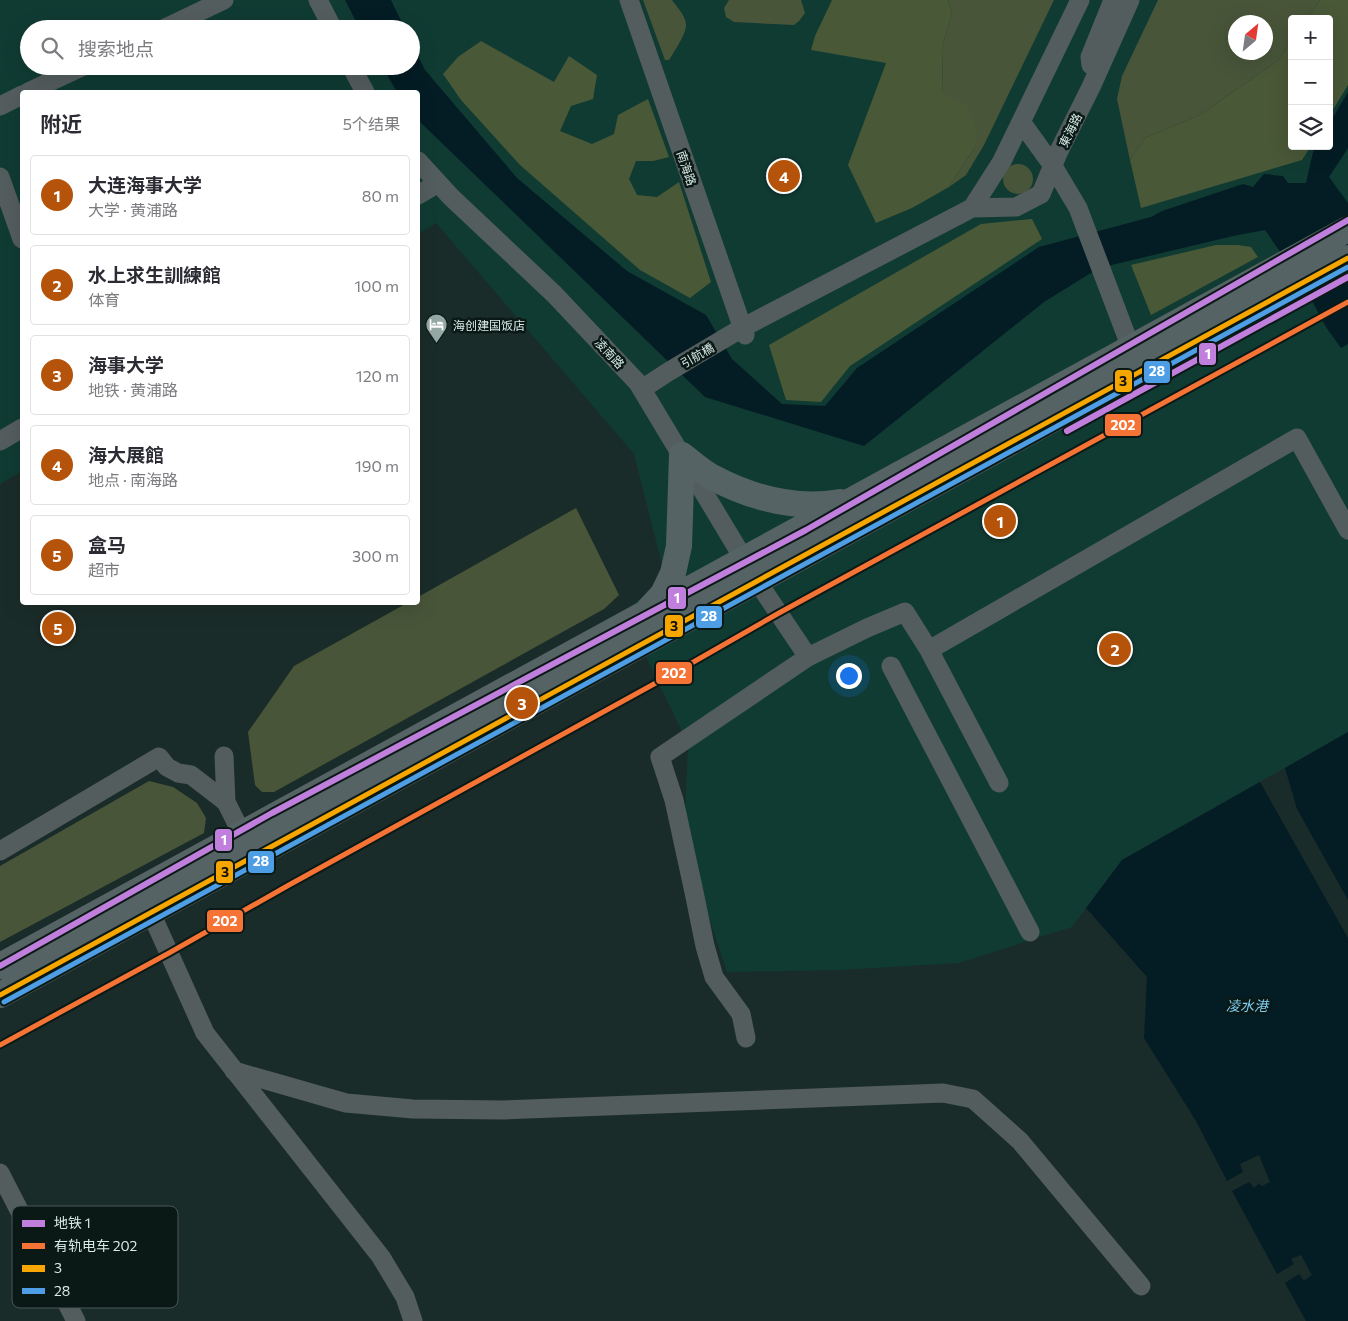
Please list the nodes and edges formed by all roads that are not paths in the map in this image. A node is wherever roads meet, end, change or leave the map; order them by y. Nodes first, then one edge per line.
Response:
1 (224, 0) edge
2 (318, 0) edge
3 (629, 0) edge
4 (1080, 0) edge
5 (1113, 0) edge
6 (1130, 0) edge
7 (182, 20) edge
8 (328, 20) edge
9 (65, 75) edge
10 (356, 75) edge
11 (1091, 86) junction
12 (32, 90) edge
13 (364, 90) edge
14 (20, 96) edge
15 (0, 106) edge
16 (1022, 123) junction
17 (420, 163) edge
18 (1053, 166) junction
19 (0, 177) edge
20 (438, 183) junction
21 (420, 194) edge
22 (972, 208) junction
23 (1348, 229) edge
24 (20, 233) edge
25 (1348, 258) edge
26 (1283, 279) junction
27 (738, 334) junction
28 (1131, 348) junction
29 (642, 389) junction
30 (20, 429) edge
31 (0, 441) edge
32 (682, 455) junction
33 (854, 500) junction
34 (1348, 530) edge
35 (751, 571) junction
36 (644, 614) junction
37 (929, 650) junction
38 (808, 657) junction
39 (891, 666) dead end
40 (224, 756) dead end
41 (999, 783) dead end
42 (226, 802) junction
43 (242, 834) junction
44 (0, 851) edge
45 (151, 913) junction
46 (1030, 932) dead end
47 (0, 966) edge
48 (0, 995) edge
49 (746, 1038) dead end
50 (234, 1071) junction
51 (0, 1172) edge
52 (17, 1206) edge
53 (1141, 1286) dead end
54 (69, 1308) edge
55 (76, 1321) edge
56 (413, 1321) edge

1 - 7 street
2 - 8 street
3 - 27 street, 南海路
4 - 16 street
5 - 11 street
6 - 11 street, 東海路
9 - 12 street
10 - 13 street
11 - 18 street, 東海路
14 - 15 street
16 - 18 street
16 - 22 street
17 - 20 street, 凌南路
18 - 22 street, 東海路
18 - 28 street
19 - 24 street
20 - 21 street
20 - 29 street, 凌南路
22 - 27 street, 引航橋
23 - 26 highway
25 - 26 highway
26 - 28 highway
26 - 35 highway
27 - 29 street, 引航橋
28 - 33 highway
29 - 32 street, 凌南路
30 - 31 street
32 - 33 highway
32 - 35 street, 凌南路
32 - 36 highway
33 - 35 highway
34 - 37 street
35 - 36 highway
35 - 38 street, 凌南路
35 - 45 highway
36 - 43 highway
37 - 38 street
37 - 41 street
38 - 49 street
39 - 46 street
40 - 42 street
42 - 43 street
42 - 44 street
43 - 47 highway
45 - 48 highway
45 - 50 street
50 - 53 street
50 - 56 street
51 - 52 street
54 - 55 street

